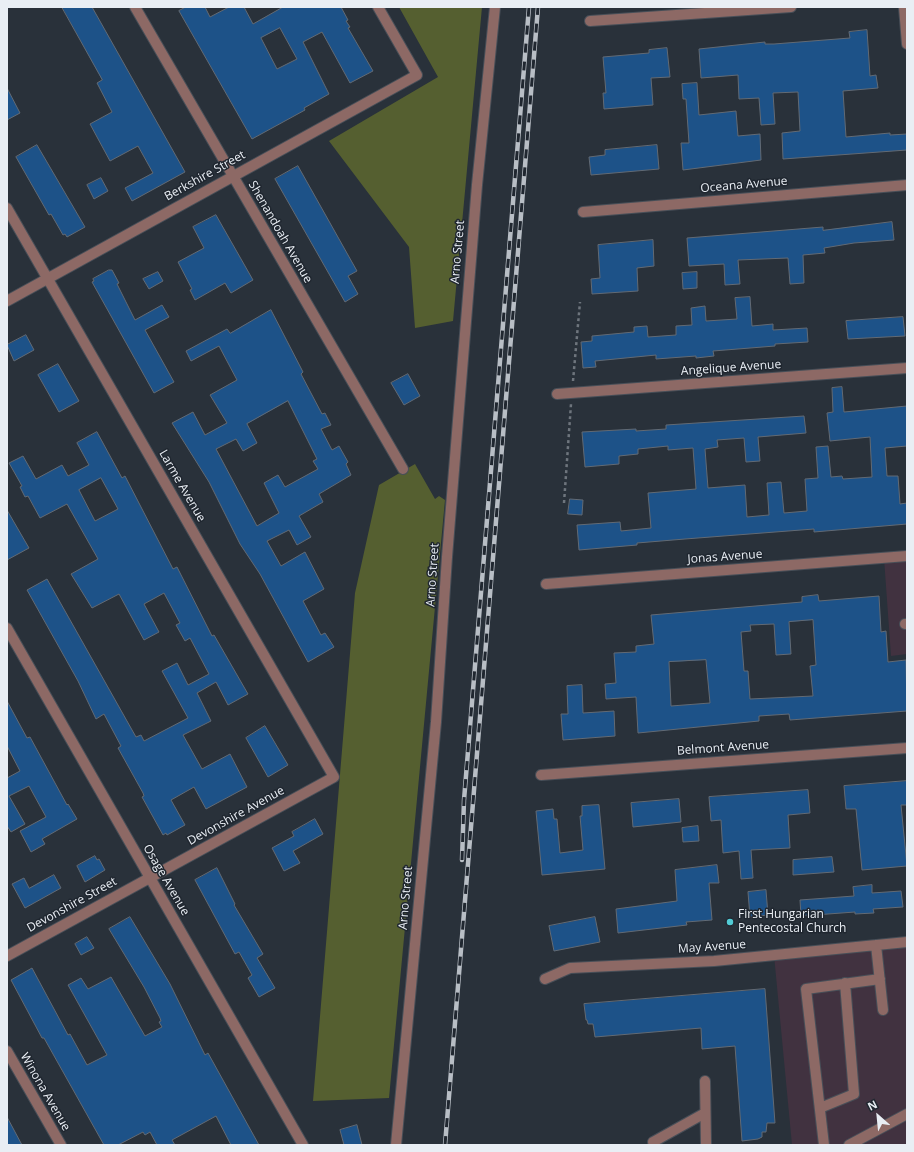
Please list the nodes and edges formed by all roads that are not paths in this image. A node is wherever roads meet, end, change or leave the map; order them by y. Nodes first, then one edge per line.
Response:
1 (135, 7) edge
2 (378, 7) edge
3 (495, 7) edge
4 (791, 7) edge
5 (904, 7) edge
6 (590, 21) dead end
7 (907, 44) edge
8 (233, 176) junction
9 (907, 185) edge
10 (7, 208) edge
11 (583, 212) dead end
12 (48, 279) junction
13 (7, 301) edge
14 (907, 368) edge
15 (557, 394) dead end
16 (403, 469) dead end
17 (907, 556) edge
18 (546, 584) dead end
19 (7, 628) edge
20 (907, 748) edge
21 (541, 775) dead end
22 (334, 777) joint
23 (149, 877) junction
24 (907, 942) edge
25 (876, 945) junction
26 (7, 956) edge
27 (545, 979) dead end
28 (880, 979) junction
29 (846, 983) junction
30 (883, 1010) dead end
31 (7, 1051) edge
32 (705, 1081) dead end
33 (820, 1108) junction
34 (705, 1113) junction
35 (907, 1114) edge
36 (61, 1145) edge
37 (303, 1145) edge
38 (396, 1145) edge
39 (655, 1145) edge
40 (706, 1145) edge
41 (824, 1145) edge
42 (849, 1145) edge

1 - 8 street, Shenandoah Avenue
2 - 8 street, Berkshire Street
3 - 38 street, Arno Street
4 - 6 street
5 - 7 street
8 - 12 street, Berkshire Street
8 - 16 street, Shenandoah Avenue
9 - 11 street, Oceana Avenue
10 - 12 street, Larme Avenue
12 - 13 street, Berkshire Street
12 - 22 street, Larme Avenue
14 - 15 street, Angelique Avenue
17 - 18 street, Jonas Avenue
19 - 23 street, Osage Avenue
20 - 21 street, Belmont Avenue
22 - 23 street, Devonshire Avenue
23 - 26 street, Devonshire Street
23 - 37 street, Osage Avenue
24 - 25 street, May Avenue
25 - 27 street, May Avenue
25 - 28 street
28 - 29 street
28 - 30 street
29 - 33 street
29 - 33 street
31 - 36 street, Winona Avenue
32 - 34 street
33 - 41 street
34 - 39 street
34 - 40 street
35 - 42 street

